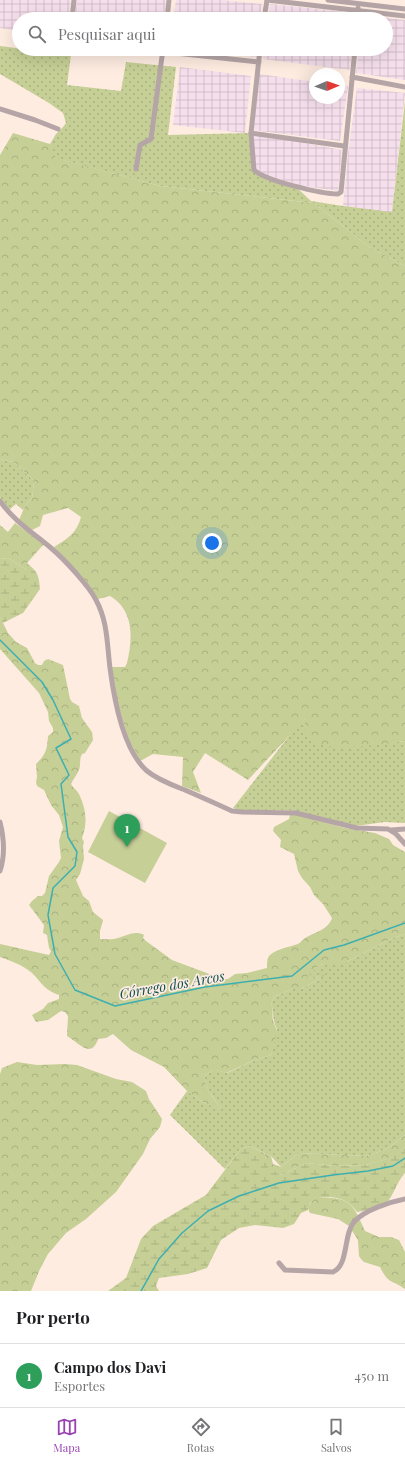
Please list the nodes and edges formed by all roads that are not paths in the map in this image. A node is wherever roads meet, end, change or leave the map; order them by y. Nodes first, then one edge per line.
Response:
1 (74, 0) edge
2 (169, 0) edge
3 (267, 0) edge
4 (328, 0) edge
5 (359, 3) junction
6 (405, 9) edge
7 (358, 10) junction
8 (73, 12) edge
9 (167, 12) edge
10 (265, 12) edge
11 (374, 12) edge
12 (393, 14) edge
13 (405, 16) edge
14 (162, 56) edge
15 (207, 56) edge
16 (259, 56) edge
17 (354, 56) edge
18 (259, 62) junction
19 (352, 77) junction
20 (405, 87) edge
21 (0, 109) edge
22 (58, 129) dead end
23 (251, 133) junction
24 (344, 146) junction
25 (136, 169) dead end
26 (0, 501) edge
27 (0, 822) edge
28 (405, 829) edge
29 (391, 830) junction
30 (405, 844) edge
31 (0, 871) edge
32 (405, 1199) edge
33 (279, 1263) dead end

1 - 8 street
2 - 9 street
3 - 7 street
3 - 10 street
4 - 5 street
5 - 6 street
5 - 7 street
7 - 11 street
12 - 13 street
14 - 25 street
15 - 18 street
16 - 18 street
17 - 19 street
18 - 23 street
19 - 20 street
19 - 24 street
21 - 22 street
23 - 24 street
23 - 24 street
26 - 29 street
27 - 31 street
28 - 29 street
29 - 30 street
32 - 33 street

